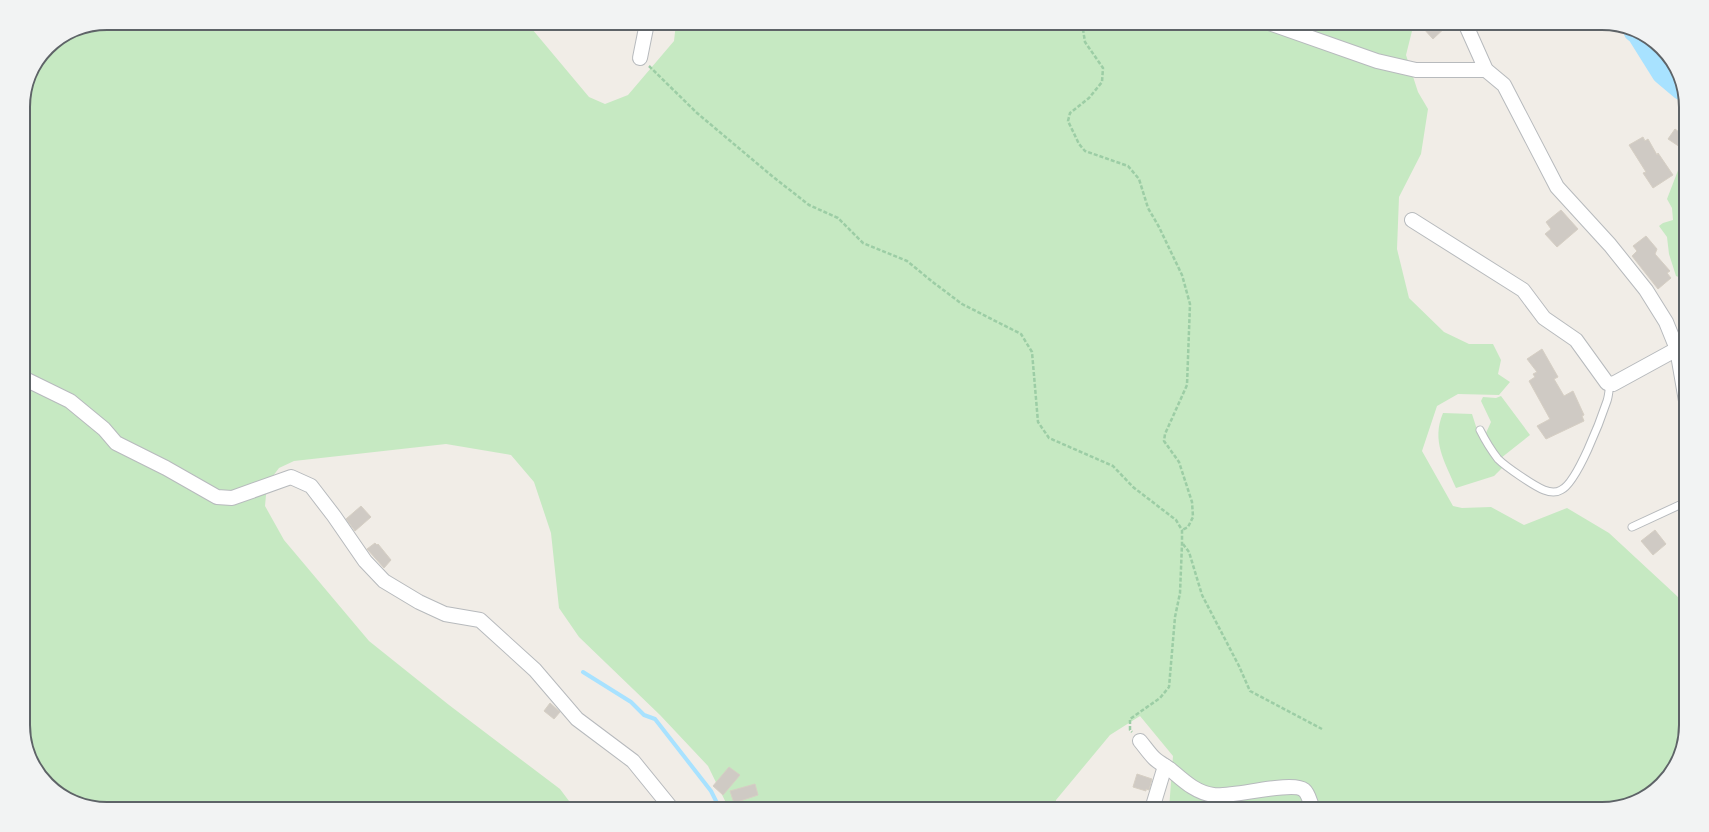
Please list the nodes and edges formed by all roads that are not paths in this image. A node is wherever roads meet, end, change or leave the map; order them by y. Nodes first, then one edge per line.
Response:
1 (646, 30) edge
2 (1289, 30) edge
3 (1468, 30) edge
4 (640, 58) road end
5 (1486, 70) junction
6 (1412, 220) dead end
7 (1677, 349) junction
8 (1679, 361) edge
9 (30, 381) edge
10 (1610, 383) junction
11 (1480, 430) dead end
12 (1679, 505) edge
13 (1632, 527) dead end
14 (1140, 742) road end
15 (1165, 766) junction
16 (666, 802) edge
17 (1154, 802) edge
18 (1310, 802) edge

1 - 4 street
2 - 5 street
3 - 5 street
5 - 7 street
6 - 10 street
7 - 8 street
7 - 10 street
9 - 16 street
10 - 11 lane
12 - 13 lane
14 - 15 street
15 - 17 street
15 - 18 street

